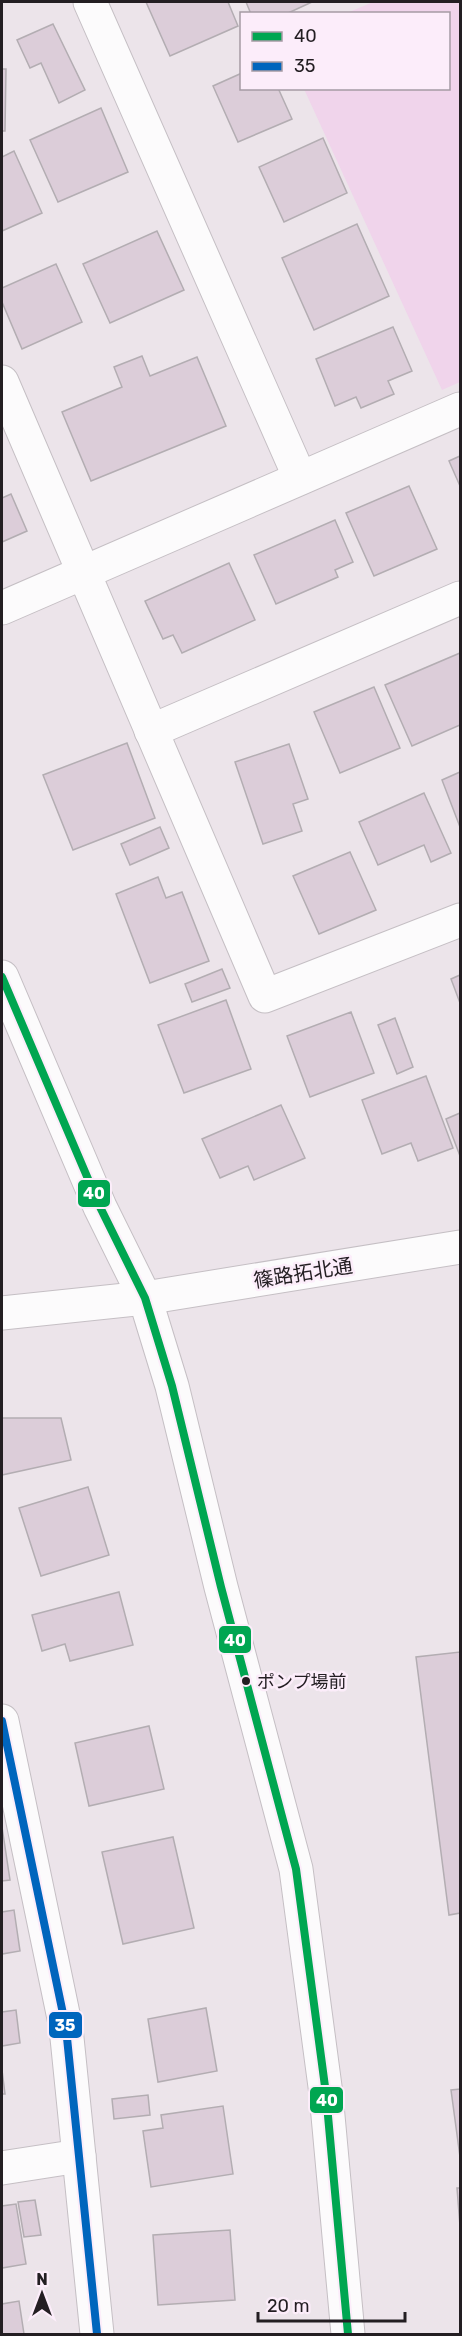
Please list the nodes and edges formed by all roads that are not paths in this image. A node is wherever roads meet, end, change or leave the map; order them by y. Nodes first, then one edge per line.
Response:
1 (90, 2) edge
2 (2, 382) edge
3 (460, 410) edge
4 (300, 478) junction
5 (83, 572) junction
6 (460, 598) edge
7 (2, 608) edge
8 (151, 731) junction
9 (460, 920) edge
10 (2, 977) edge
11 (460, 1247) edge
12 (145, 1298) junction
13 (2, 1313) edge
14 (2, 1721) edge
15 (79, 2156) junction
16 (2, 2168) edge
17 (97, 2334) edge
18 (348, 2334) edge

1 - 4 street
2 - 5 street
3 - 4 street
4 - 5 street
5 - 7 street
5 - 8 street
6 - 8 street
8 - 9 street
10 - 12 street
11 - 12 street, 篠路拓北通
12 - 13 street, 篠路拓北通
12 - 18 street
14 - 15 street
15 - 16 street
15 - 17 street

